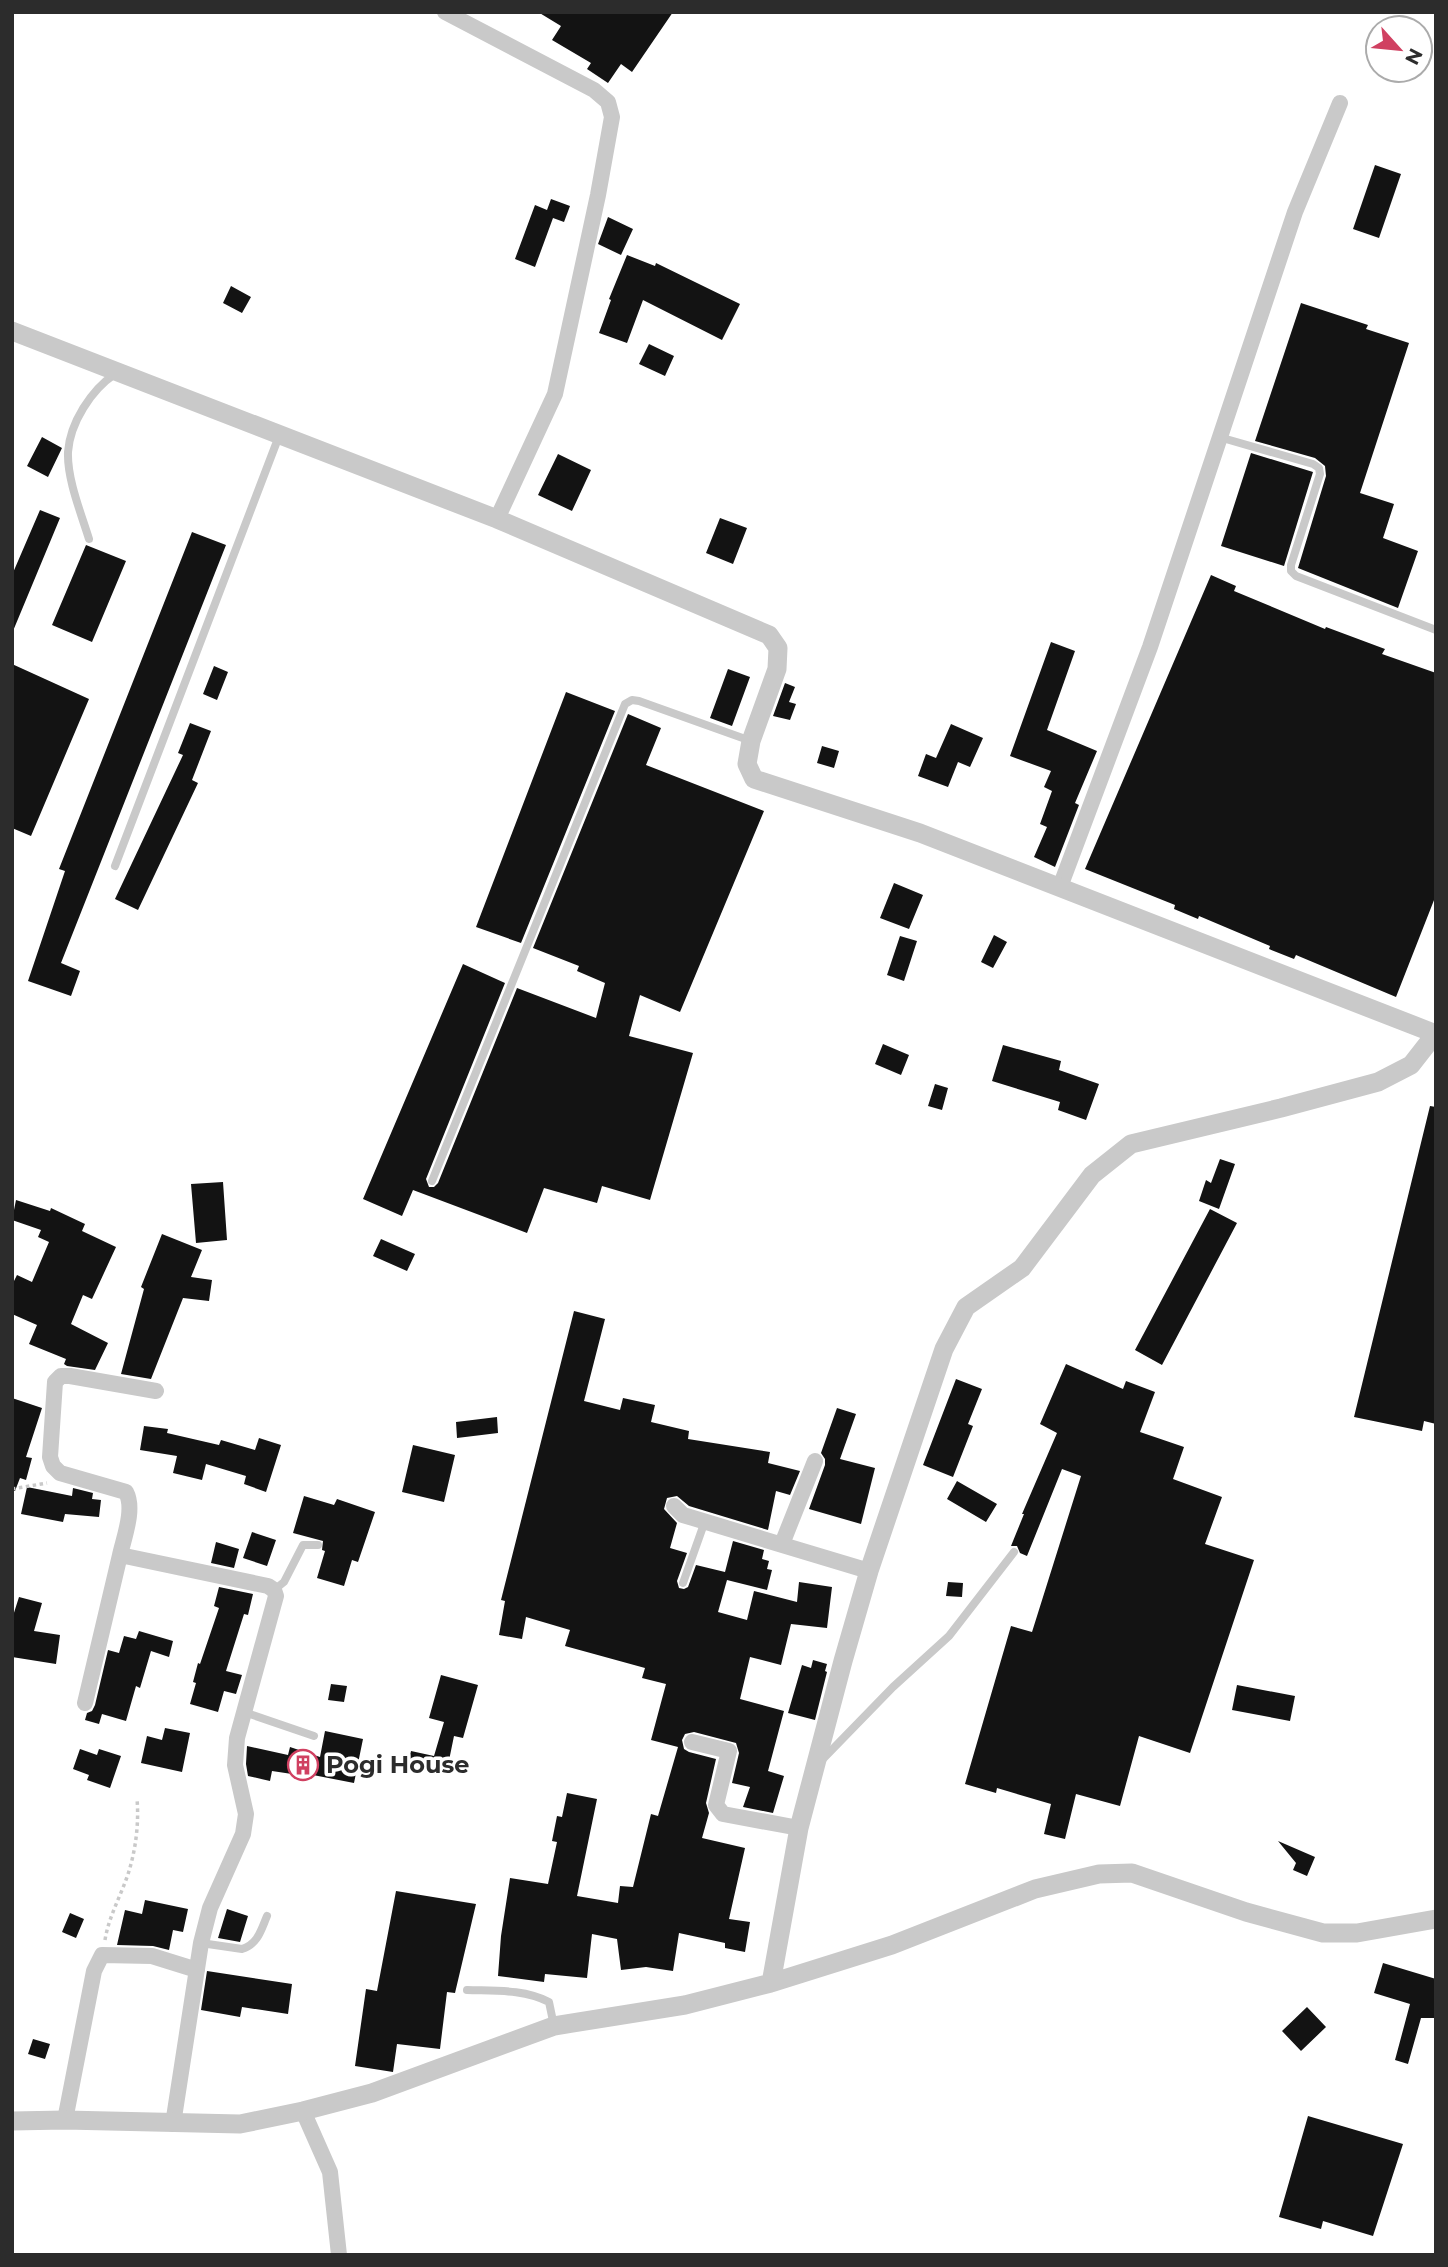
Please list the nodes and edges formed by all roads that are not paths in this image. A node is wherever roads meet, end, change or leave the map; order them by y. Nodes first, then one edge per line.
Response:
1 (445, 12) edge
2 (1340, 103) dead end
3 (12, 331) edge
4 (117, 372) junction
5 (279, 436) junction
6 (1219, 437) junction
7 (497, 519) junction
8 (89, 539) dead end
9 (1436, 630) edge
10 (751, 741) junction
11 (115, 866) dead end
12 (1060, 887) junction
13 (1436, 1034) edge
14 (432, 1181) dead end
15 (156, 1391) dead end
16 (815, 1461) dead end
17 (674, 1506) dead end
18 (705, 1521) junction
19 (782, 1544) junction
20 (318, 1545) dead end
21 (1014, 1552) dead end
22 (120, 1555) junction
23 (869, 1571) junction
24 (683, 1583) dead end
25 (274, 1590) junction
26 (85, 1703) dead end
27 (244, 1712) junction
28 (314, 1736) dead end
29 (692, 1742) dead end
30 (813, 1769) junction
31 (799, 1828) junction
32 (267, 1916) dead end
33 (1436, 1919) edge
34 (201, 1943) junction
35 (197, 1970) junction
36 (771, 1983) junction
37 (467, 1990) dead end
38 (554, 2026) junction
39 (303, 2111) junction
40 (65, 2120) junction
41 (12, 2121) edge
42 (173, 2124) junction
43 (339, 2255) edge

1 - 7 street
2 - 6 street
3 - 4 street
4 - 5 street
4 - 8 lane
5 - 7 street
5 - 11 lane
6 - 9 lane
6 - 12 street
7 - 10 street
10 - 12 street
10 - 14 lane
12 - 13 street
13 - 23 street
15 - 22 street
16 - 19 street
17 - 18 street
18 - 19 street
18 - 24 lane
19 - 23 street
20 - 25 lane
21 - 30 lane
22 - 25 street
22 - 26 street
23 - 30 street
25 - 27 street
27 - 28 lane
27 - 34 street
29 - 31 street
30 - 31 street
31 - 36 street
32 - 34 lane
33 - 36 street
34 - 35 street
35 - 40 street
35 - 42 street
36 - 38 street
37 - 38 lane
38 - 39 street
39 - 42 street
39 - 43 street
40 - 41 street
40 - 42 street

